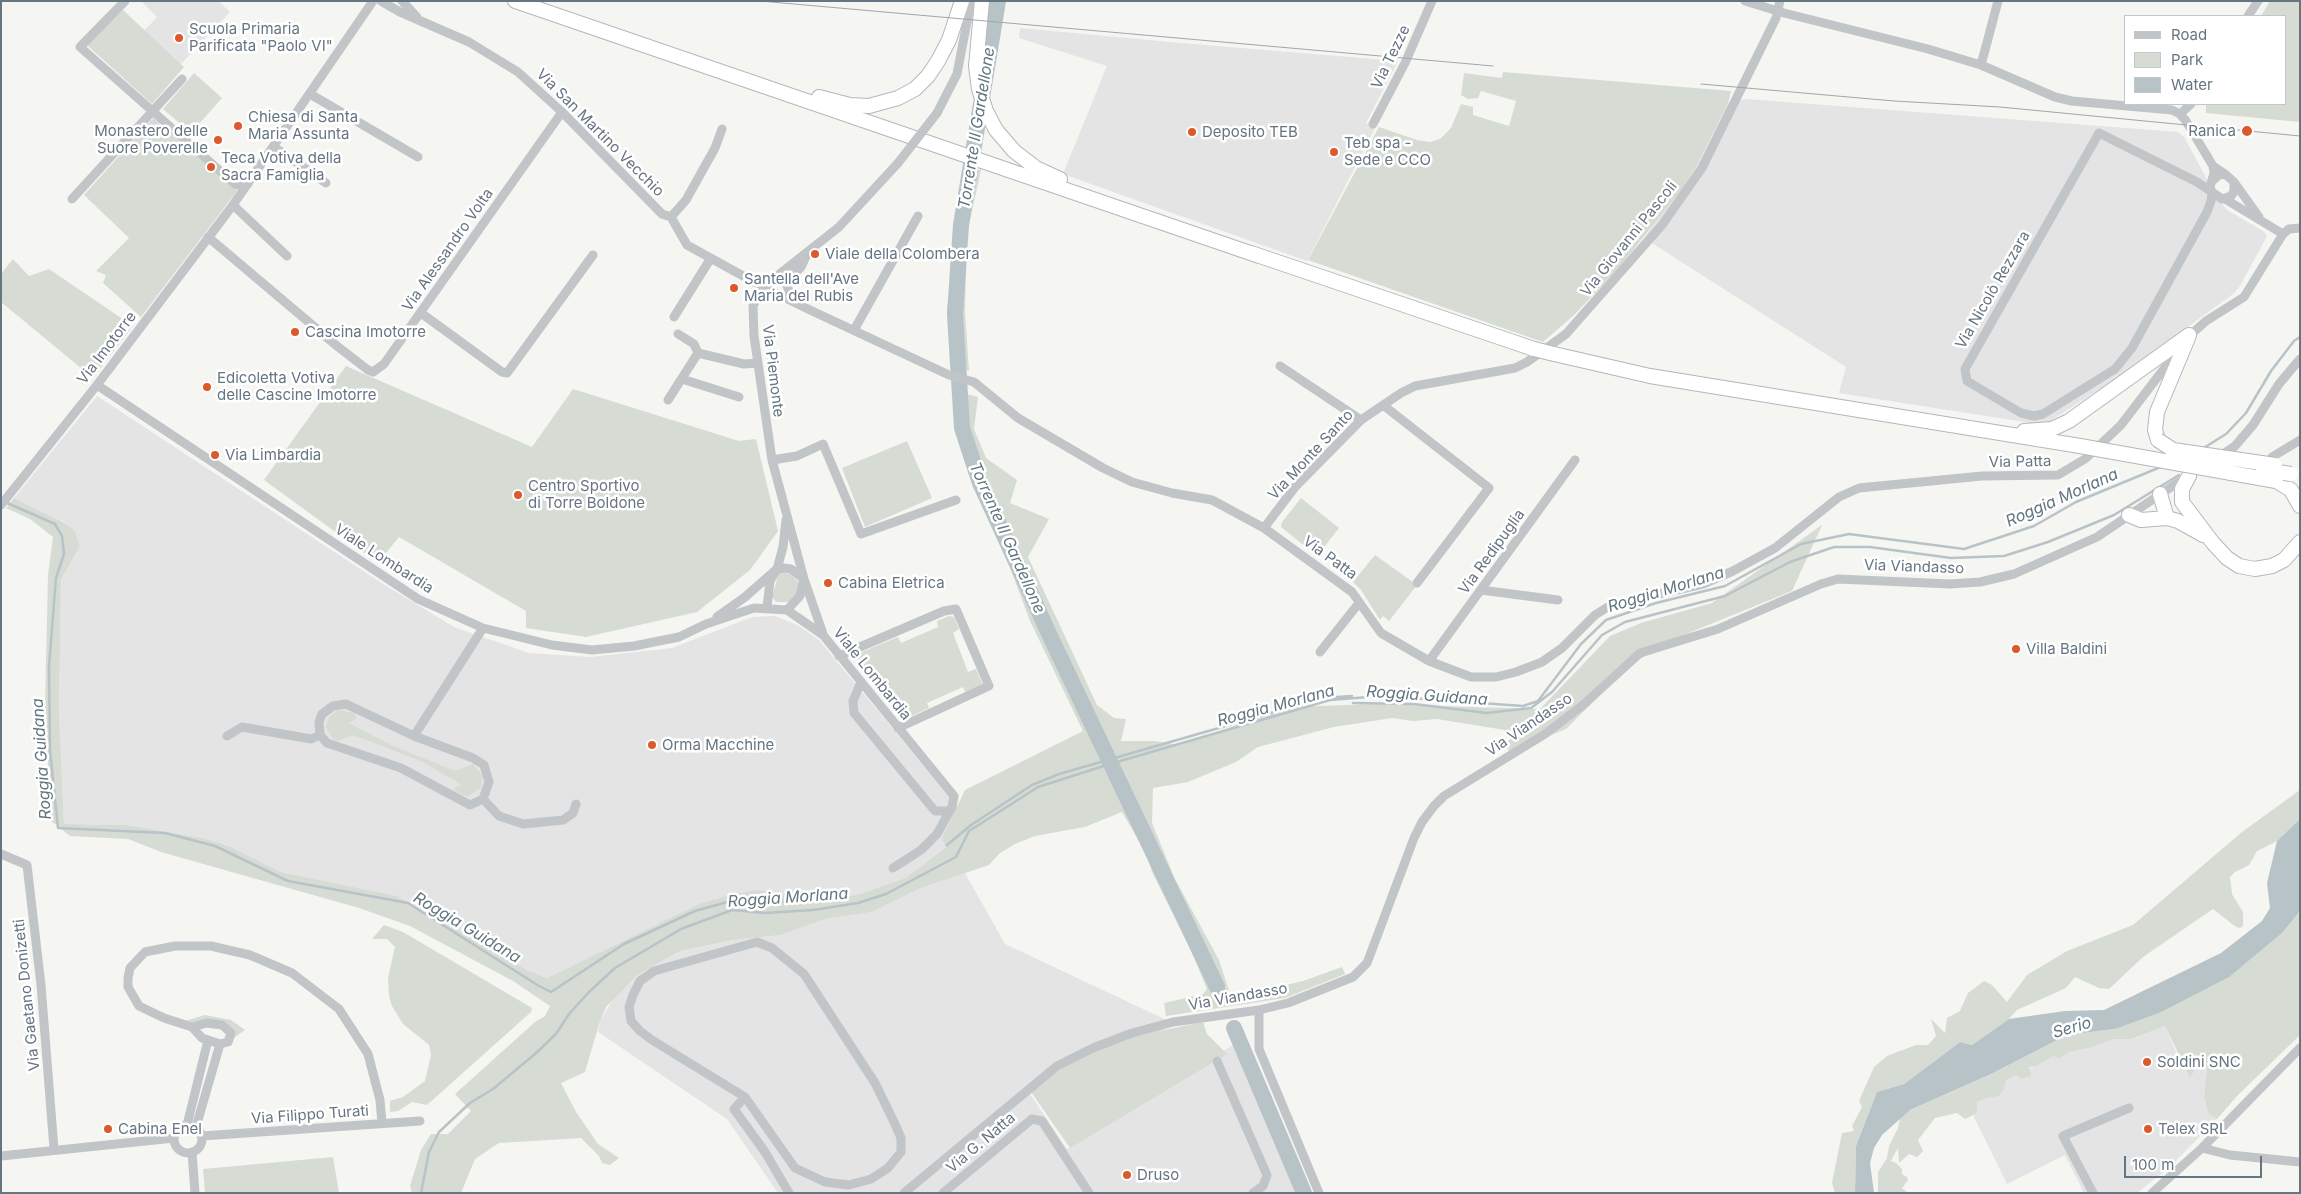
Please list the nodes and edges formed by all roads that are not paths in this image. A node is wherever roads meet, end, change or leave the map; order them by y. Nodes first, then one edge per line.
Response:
1 (125, 1) edge
2 (402, 1) edge
3 (515, 1) edge
4 (962, 1) edge
5 (971, 1) edge
6 (982, 1) edge
7 (1432, 1) edge
8 (1745, 1) edge
9 (1780, 1) edge
10 (1998, 1) edge
11 (2258, 1) edge
12 (380, 2) edge
13 (1777, 12) junction
14 (2249, 15) edge
15 (363, 16) joint
16 (421, 20) junction
17 (1981, 65) junction
18 (182, 79) dead end
19 (747, 82) junction
20 (310, 94) junction
21 (2190, 105) edge
22 (153, 111) junction
23 (562, 112) junction
24 (2180, 114) junction
25 (1373, 124) dead end
26 (722, 129) dead end
27 (274, 147) junction
28 (418, 157) dead end
29 (2213, 166) junction
30 (2225, 174) junction
31 (2234, 182) junction
32 (326, 183) dead end
33 (248, 184) junction
34 (2211, 185) junction
35 (72, 199) dead end
36 (2224, 199) junction
37 (233, 205) junction
38 (2208, 212) junction
39 (918, 216) dead end
40 (671, 217) junction
41 (2262, 221) junction
42 (2300, 228) edge
43 (2283, 234) junction
44 (208, 237) junction
45 (808, 254) junction
46 (593, 255) dead end
47 (287, 256) dead end
48 (1258, 256) junction
49 (711, 258) junction
50 (763, 287) junction
51 (810, 310) junction
52 (421, 313) junction
53 (674, 317) dead end
54 (854, 330) junction
55 (678, 334) dead end
56 (2189, 335) junction
57 (1551, 351) junction
58 (698, 353) junction
59 (2300, 359) edge
60 (758, 364) junction
61 (1280, 366) dead end
62 (682, 378) junction
63 (97, 385) junction
64 (739, 397) dead end
65 (668, 400) dead end
66 (1383, 405) junction
67 (1361, 420) junction
68 (1985, 431) junction
69 (2300, 440) edge
70 (2135, 455) junction
71 (2272, 457) dead end
72 (772, 460) junction
73 (1575, 460) dead end
74 (2295, 472) edge
75 (2189, 476) junction
76 (2160, 494) junction
77 (956, 500) dead end
78 (2182, 502) junction
79 (1, 505) edge
80 (2300, 506) edge
81 (786, 515) junction
82 (2129, 515) junction
83 (2167, 518) junction
84 (1264, 528) junction
85 (2300, 542) edge
86 (2213, 543) junction
87 (776, 569) junction
88 (804, 579) junction
89 (1417, 583) dead end
90 (1481, 590) junction
91 (1558, 600) dead end
92 (1359, 603) junction
93 (767, 607) junction
94 (787, 610) junction
95 (706, 624) junction
96 (484, 628) junction
97 (823, 634) junction
98 (1320, 652) dead end
99 (839, 656) junction
100 (1429, 660) junction
101 (861, 682) junction
102 (898, 728) junction
103 (320, 735) junction
104 (227, 736) dead end
105 (414, 736) junction
106 (483, 799) junction
107 (576, 804) dead end
108 (950, 811) junction
109 (1, 854) edge
110 (893, 868) dead end
111 (1259, 1010) junction
112 (192, 1027) junction
113 (208, 1040) junction
114 (220, 1044) junction
115 (2300, 1048) edge
116 (1217, 1061) dead end
117 (744, 1097) junction
118 (2129, 1108) dead end
119 (420, 1121) dead end
120 (382, 1123) junction
121 (187, 1124) junction
122 (196, 1127) junction
123 (202, 1136) junction
124 (174, 1138) junction
125 (2202, 1148) junction
126 (54, 1149) junction
127 (192, 1152) junction
128 (1, 1156) edge
129 (2300, 1162) edge
130 (195, 1193) edge
131 (789, 1193) edge
132 (904, 1193) edge
133 (943, 1193) edge
134 (1089, 1193) edge
135 (1253, 1193) edge
136 (1319, 1193) edge
137 (2093, 1193) edge
138 (2152, 1193) edge

1 - 22 street
2 - 16 street, Via San Martino Vecchio
3 - 19 highway
4 - 19 highway
5 - 45 street, bridge
6 - 48 highway
7 - 25 street, Via Tezze
8 - 13 street
9 - 13 street, Via Giovanni Pascoli
10 - 17 street
11 - 14 street
12 - 15 street, Via San Martino Vecchio
12 - 16 street, Via San Martino Vecchio
13 - 17 street
13 - 57 street, Via Giovanni Pascoli
15 - 20 street, Via Imotorre
16 - 23 street, Via San Martino Vecchio
17 - 24 street
18 - 22 street
19 - 48 highway
20 - 27 street, Via Imotorre
20 - 28 street
21 - 24 street
22 - 33 street
22 - 35 street
23 - 40 street, Via San Martino Vecchio
23 - 52 street, Via Alessandro Volta
24 - 29 street
26 - 40 street
27 - 32 street
27 - 33 street, Via Imotorre
29 - 30 street
29 - 34 street
30 - 31 street
30 - 34 street
31 - 36 street
31 - 41 street
33 - 37 street, Via Imotorre
34 - 36 street
34 - 38 street, Via Nicolò Rezzara
34 - 38 street, Via Nicolò Rezzara
36 - 38 street, Via Nicolò Rezzara
36 - 41 street
37 - 44 street, Via Imotorre
37 - 47 street
39 - 54 street
40 - 49 street, Via San Martino Vecchio
41 - 43 street
42 - 43 street
43 - 56 street, Via Patta
44 - 52 street, Via Alessandro Volta
44 - 63 street, Via Imotorre
45 - 50 street
45 - 51 street
46 - 52 street
48 - 57 highway, bridge
49 - 50 street, Via San Martino Vecchio
49 - 53 street
50 - 51 street, Via San Martino Vecchio
50 - 60 street, Via Piemonte
51 - 54 street, Via San Martino Vecchio
54 - 84 street, Via San Martino Vecchio
55 - 58 street
56 - 68 highway
56 - 74 highway, bridge
56 - 100 street, Via Patta
57 - 66 street, Via Monte Santo
57 - 68 highway
58 - 60 street
58 - 62 street
59 - 75 street, Via Viandasso
60 - 72 street, Via Piemonte
61 - 67 street
62 - 64 street
62 - 65 street
63 - 79 street, Via Imotorre
63 - 96 street, Viale Lombardia
66 - 67 street, Via Monte Santo
66 - 89 street
67 - 84 street, Via Monte Santo
68 - 70 highway, bridge
69 - 71 street
70 - 74 highway, bridge
70 - 80 highway, bridge
72 - 77 street
72 - 81 street, Via Piemonte
73 - 90 street, Via Redipuglia
75 - 76 street, Via Viandasso
75 - 78 highway
76 - 78 highway
76 - 82 street, Via Viandasso
76 - 83 highway
78 - 86 highway
81 - 87 street, Via Piemonte
81 - 88 street, Via Piemonte
82 - 83 highway
82 - 111 street, Via Viandasso
83 - 86 highway
84 - 92 street, Via Patta
85 - 86 highway
87 - 88 street
87 - 93 street, Via Piemonte
87 - 95 street
88 - 94 street
88 - 97 street, Via Piemonte
90 - 91 street
90 - 100 street, Via Redipuglia
92 - 98 street
92 - 100 street, Via Patta
93 - 94 street, Viale Lombardia
93 - 95 street, Viale Lombardia
94 - 97 street, Viale Lombardia
95 - 96 street, Viale Lombardia
96 - 105 street
97 - 99 street, Viale Lombardia
99 - 101 street, Viale Lombardia
99 - 102 street
101 - 102 street, Viale Lombardia
101 - 108 street
102 - 108 street, Viale Lombardia
103 - 104 street
103 - 105 street
103 - 106 street
105 - 106 street
106 - 107 street
108 - 110 street
109 - 126 street, Via Gaetano Donizetti
111 - 132 street, Via Viandasso
111 - 136 street
112 - 113 street
112 - 114 street
112 - 120 street
113 - 114 street
113 - 121 street
114 - 122 street
115 - 125 street
116 - 135 street
117 - 117 street
117 - 131 street
118 - 137 street
119 - 120 street, Via Filippo Turati
120 - 123 street, Via Filippo Turati
121 - 122 street
121 - 124 street
122 - 123 street
123 - 127 street
124 - 126 street
124 - 127 street
125 - 129 street
125 - 138 street
126 - 128 street
127 - 130 street
133 - 134 street, Via G. Natta

